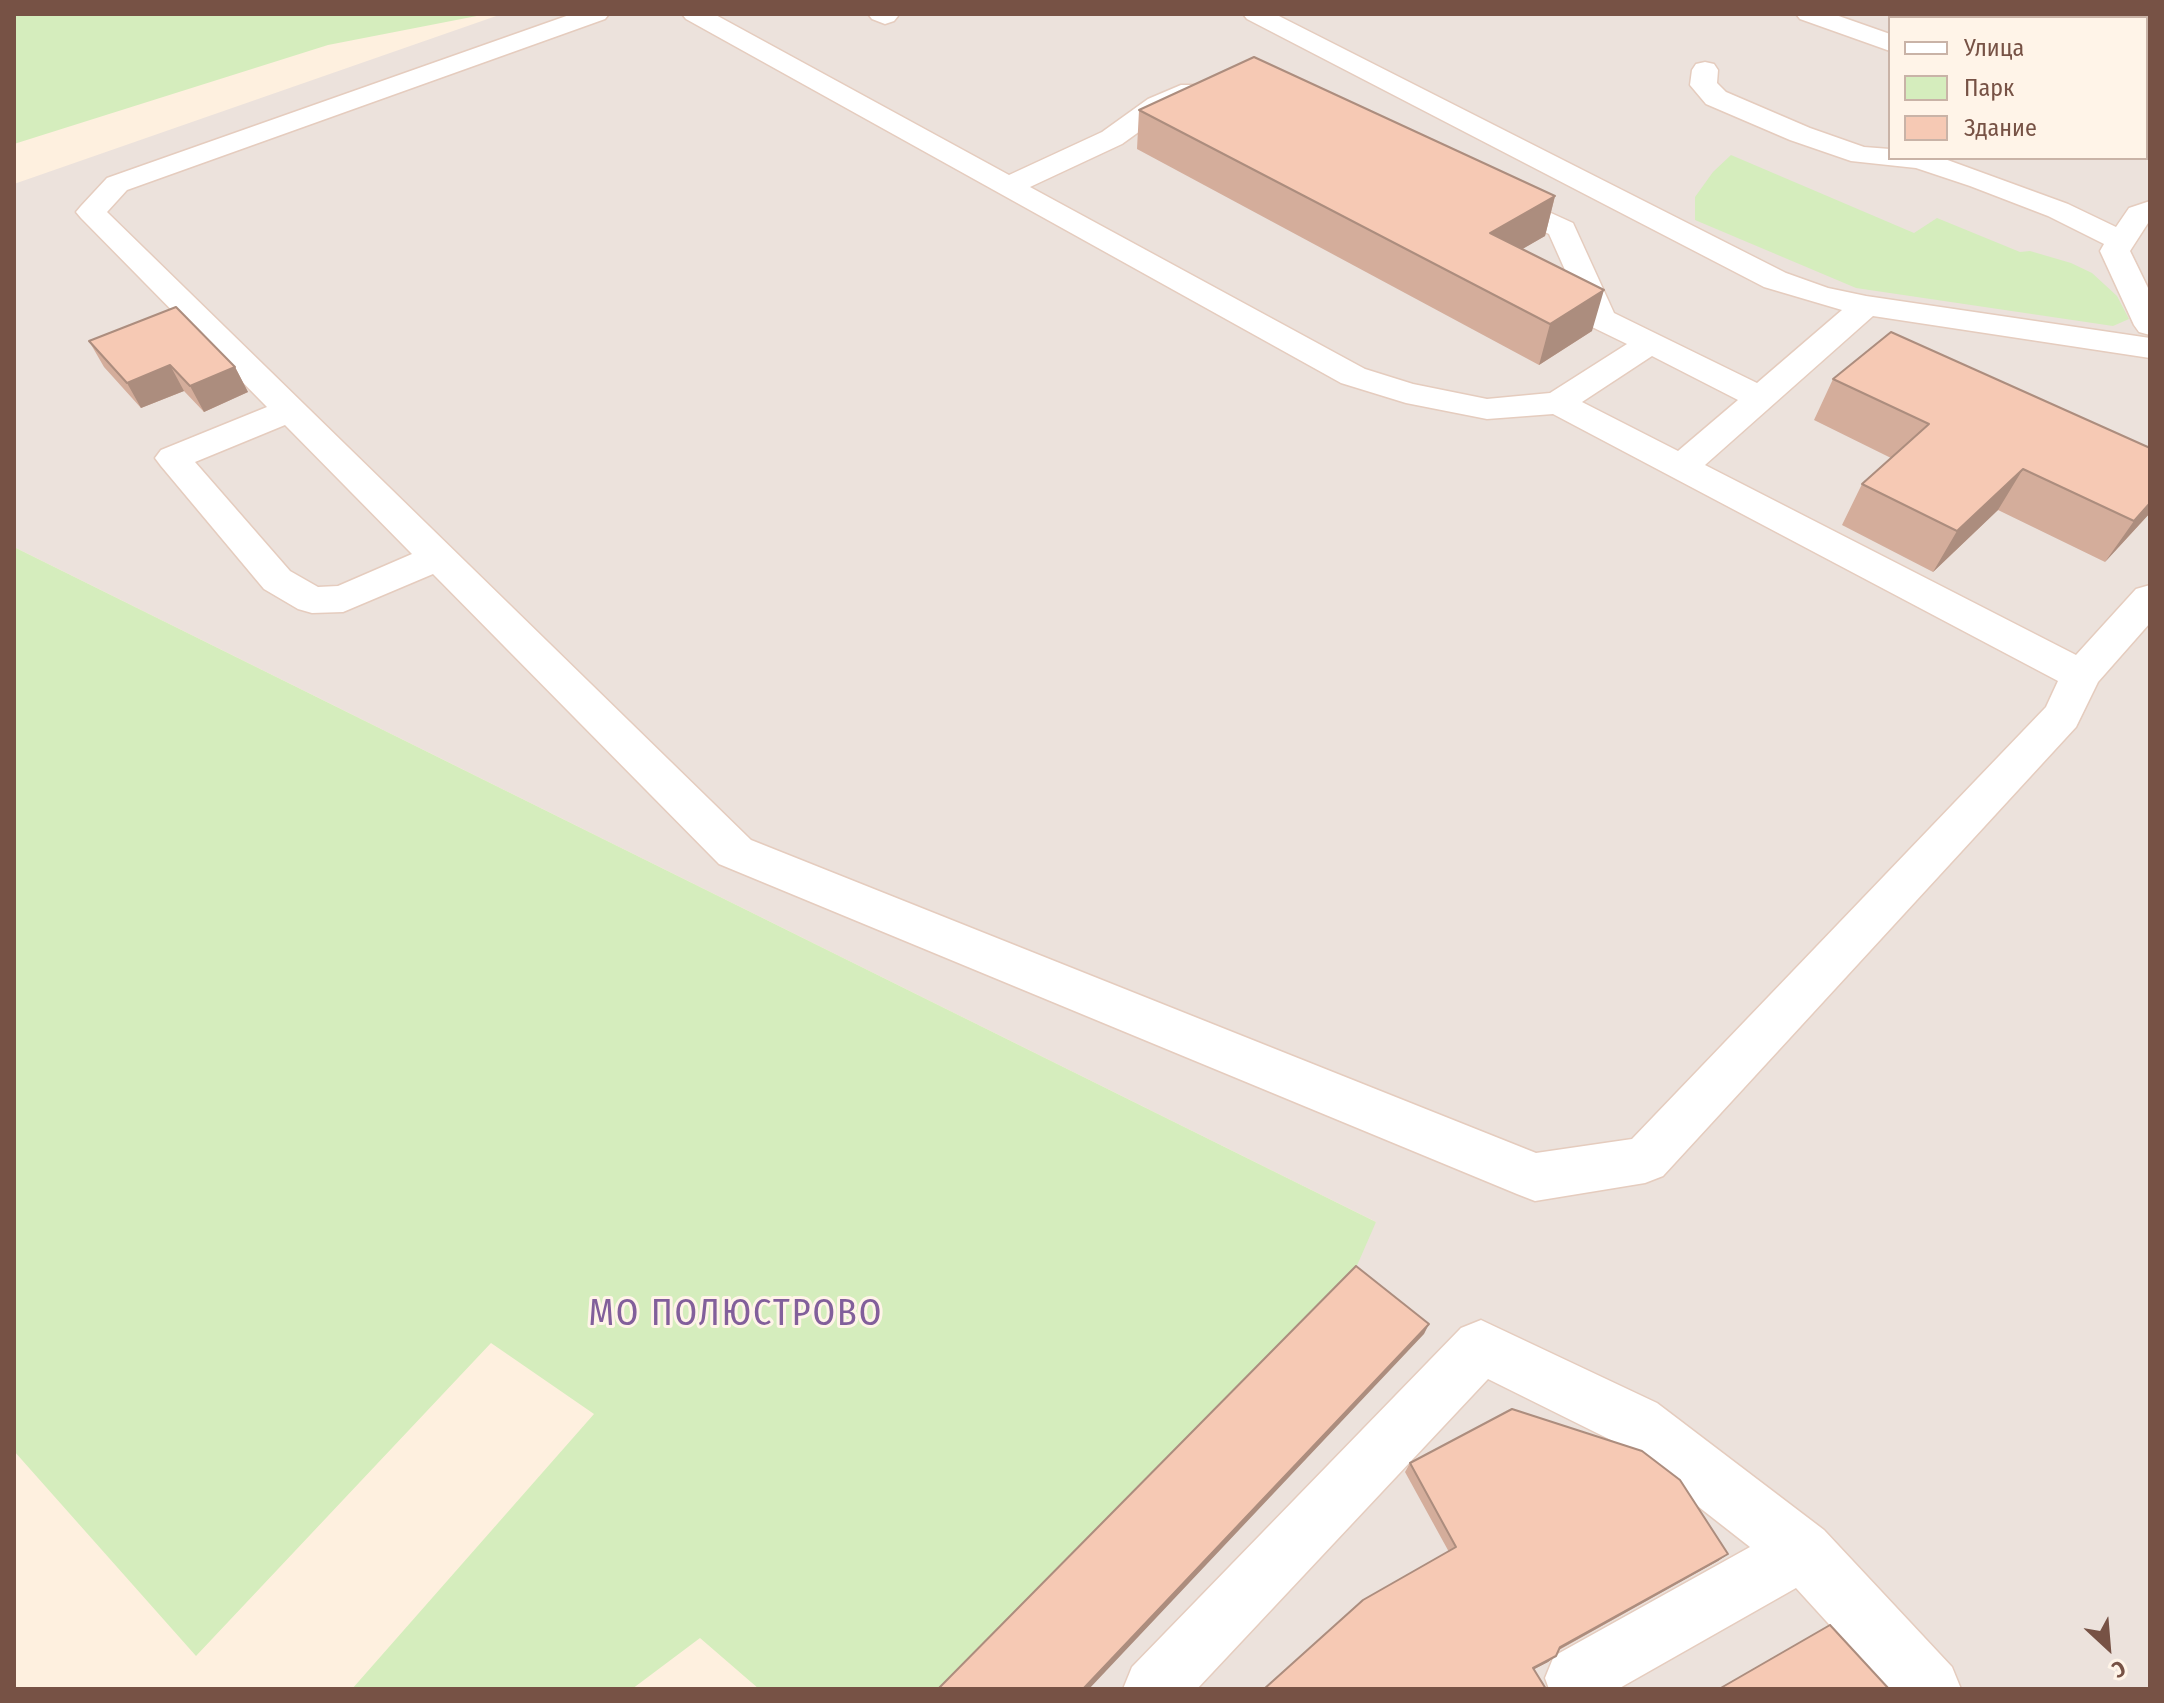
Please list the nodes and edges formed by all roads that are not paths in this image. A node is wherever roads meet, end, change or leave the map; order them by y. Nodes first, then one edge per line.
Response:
1 (596, 14) edge
2 (695, 14) edge
3 (1256, 14) edge
4 (1809, 14) edge
5 (1888, 42) edge
6 (1705, 70) dead end
7 (1216, 83) edge
8 (1888, 157) edge
9 (1920, 160) edge
10 (1008, 186) junction
11 (1478, 189) edge
12 (2150, 210) edge
13 (2122, 241) junction
14 (1866, 305) junction
15 (2150, 325) edge
16 (1651, 343) junction
17 (2150, 348) edge
18 (1760, 398) junction
19 (1558, 403) junction
20 (290, 410) junction
21 (1681, 467) junction
22 (438, 557) junction
23 (2150, 598) edge
24 (2081, 675) junction
25 (1803, 1551) junction
26 (1154, 1689) edge
27 (1583, 1689) edge
28 (1930, 1689) edge

1 - 20 street
2 - 10 street
3 - 14 street
4 - 5 street
6 - 8 street
7 - 10 street
9 - 13 street
10 - 19 street
11 - 16 street
12 - 13 street
13 - 15 street
14 - 17 street
14 - 18 street
16 - 18 street
16 - 19 street
18 - 21 street
19 - 21 street
20 - 22 street
20 - 22 street
21 - 24 street
22 - 24 street
23 - 24 street
25 - 26 street
25 - 27 street
25 - 28 street

